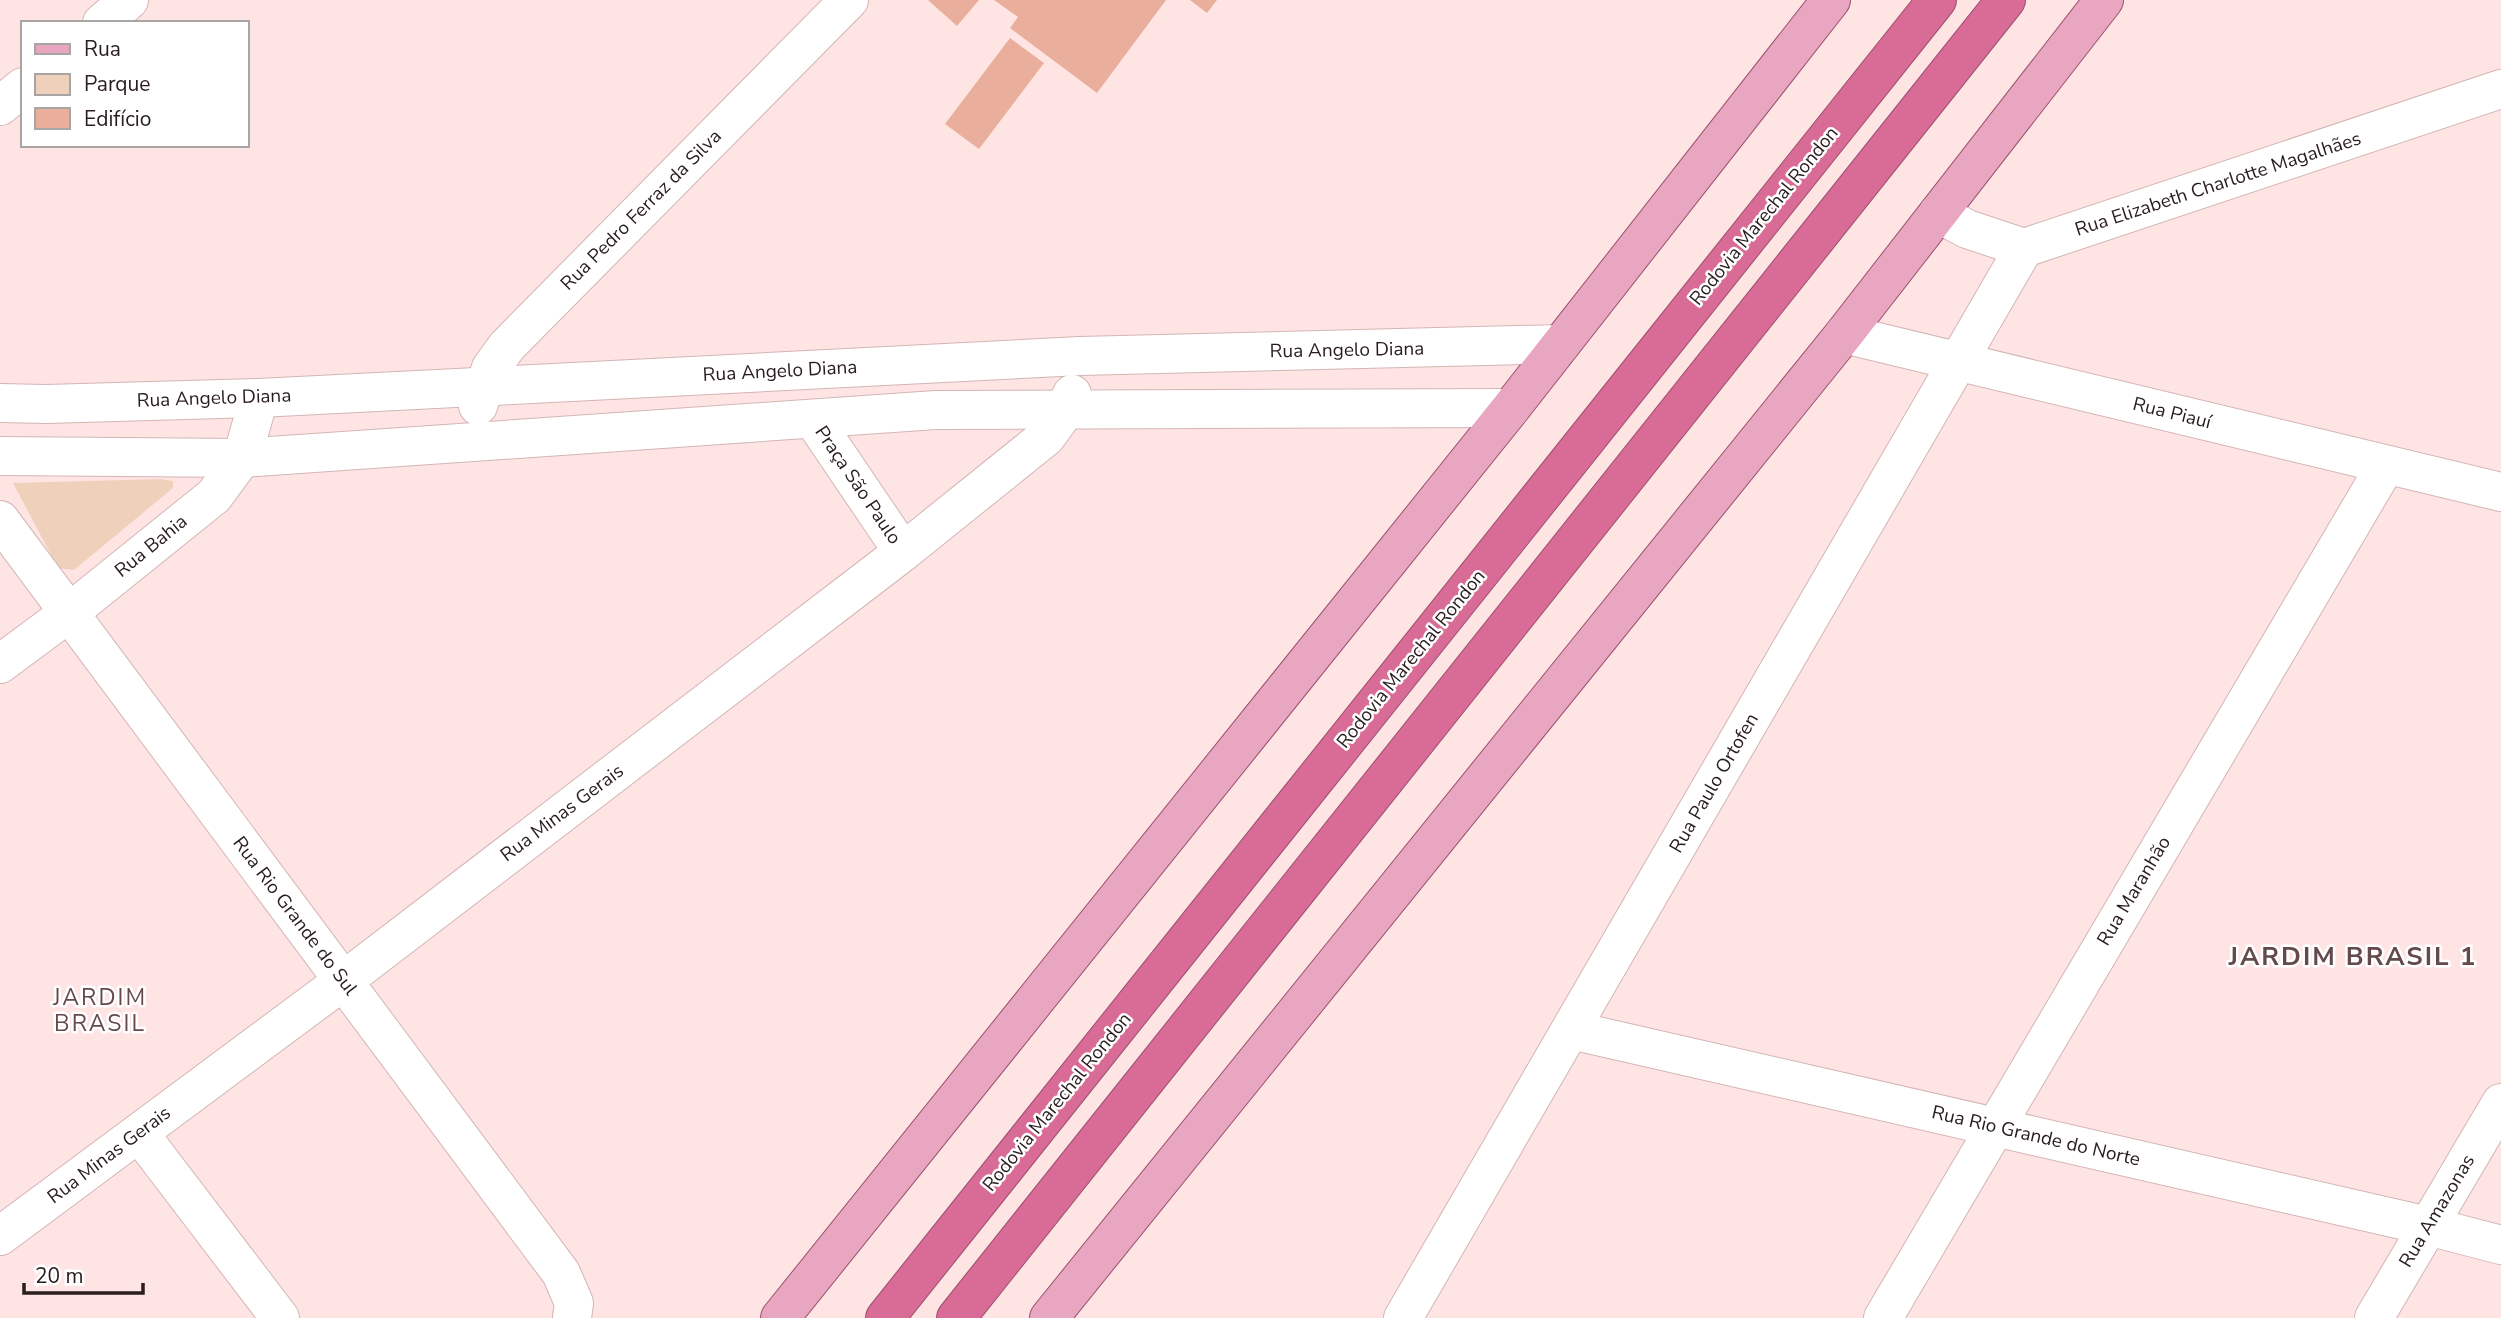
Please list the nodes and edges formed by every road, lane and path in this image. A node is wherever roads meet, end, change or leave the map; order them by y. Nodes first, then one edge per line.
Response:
1 (129, 0) edge
2 (849, 0) edge
3 (1831, 0) edge
4 (1937, 0) edge
5 (2006, 0) edge
6 (2104, 0) edge
7 (104, 21) edge
8 (2501, 89) edge
9 (1938, 213) junction
10 (2024, 248) junction
11 (1844, 334) junction
12 (1561, 344) junction
13 (1080, 356) junction
14 (1959, 362) junction
15 (484, 385) junction
16 (259, 398) junction
17 (0, 403) edge
18 (1511, 408) junction
19 (1065, 411) junction
20 (813, 419) junction
21 (468, 442) junction
22 (0, 456) edge
23 (242, 458) junction
24 (2386, 465) junction
25 (2501, 492) edge
26 (0, 520) edge
27 (903, 552) junction
28 (70, 612) junction
29 (0, 664) edge
30 (343, 981) junction
31 (1571, 1030) junction
32 (2501, 1104) edge
33 (1996, 1126) junction
34 (139, 1133) junction
35 (2428, 1226) junction
36 (0, 1236) edge
37 (2501, 1245) edge
38 (280, 1318) edge
39 (572, 1318) edge
40 (780, 1318) edge
41 (885, 1318) edge
42 (956, 1318) edge
43 (1049, 1318) edge
44 (1403, 1318) edge
45 (1883, 1318) edge
46 (2374, 1318) edge

1 - 7 street
2 - 15 street, Rua Pedro Ferraz da Silva
3 - 12 main road
4 - 41 highway, Rodovia Marechal Rondon
5 - 42 highway
6 - 9 main road
8 - 10 street, Rua Elizabeth Charlotte Magalhães
9 - 10 street
9 - 11 main road
10 - 14 street, Rua Paulo Ortofen
11 - 14 street, Rua Piauí
11 - 43 main road
12 - 13 street, Rua Angelo Diana
12 - 18 main road
13 - 15 street, Rua Angelo Diana
13 - 19 street, Rua Minas Gerais
14 - 24 street, Rua Piauí
14 - 31 street, Rua Paulo Ortofen
15 - 16 street, Rua Angelo Diana
15 - 21 street, Rua Pedro Ferraz da Silva
16 - 17 street, Rua Angelo Diana
16 - 23 street, Rua Bahia
18 - 19 street
18 - 40 main road
19 - 20 street
19 - 27 street, Rua Minas Gerais
20 - 21 street
20 - 27 street, Praça São Paulo
21 - 23 street
22 - 23 street
23 - 28 street, Rua Bahia
24 - 25 street, Rua Piauí
24 - 33 street, Rua Maranhão
26 - 28 street, Rua Rio Grande do Sul
27 - 30 street, Rua Minas Gerais
28 - 29 street, Rua Bahia
28 - 30 street, Rua Rio Grande do Sul
30 - 34 street, Rua Minas Gerais
30 - 39 street, Rua Rio Grande do Sul
31 - 33 street, Rua Rio Grande do Norte
31 - 44 street, Rua Paulo Ortofen
32 - 35 street, Rua Amazonas
33 - 35 street, Rua Rio Grande do Norte
33 - 45 street, Rua Maranhão
34 - 36 street, Rua Minas Gerais
34 - 38 street
35 - 37 street, Rua Rio Grande do Norte
35 - 46 street, Rua Amazonas

